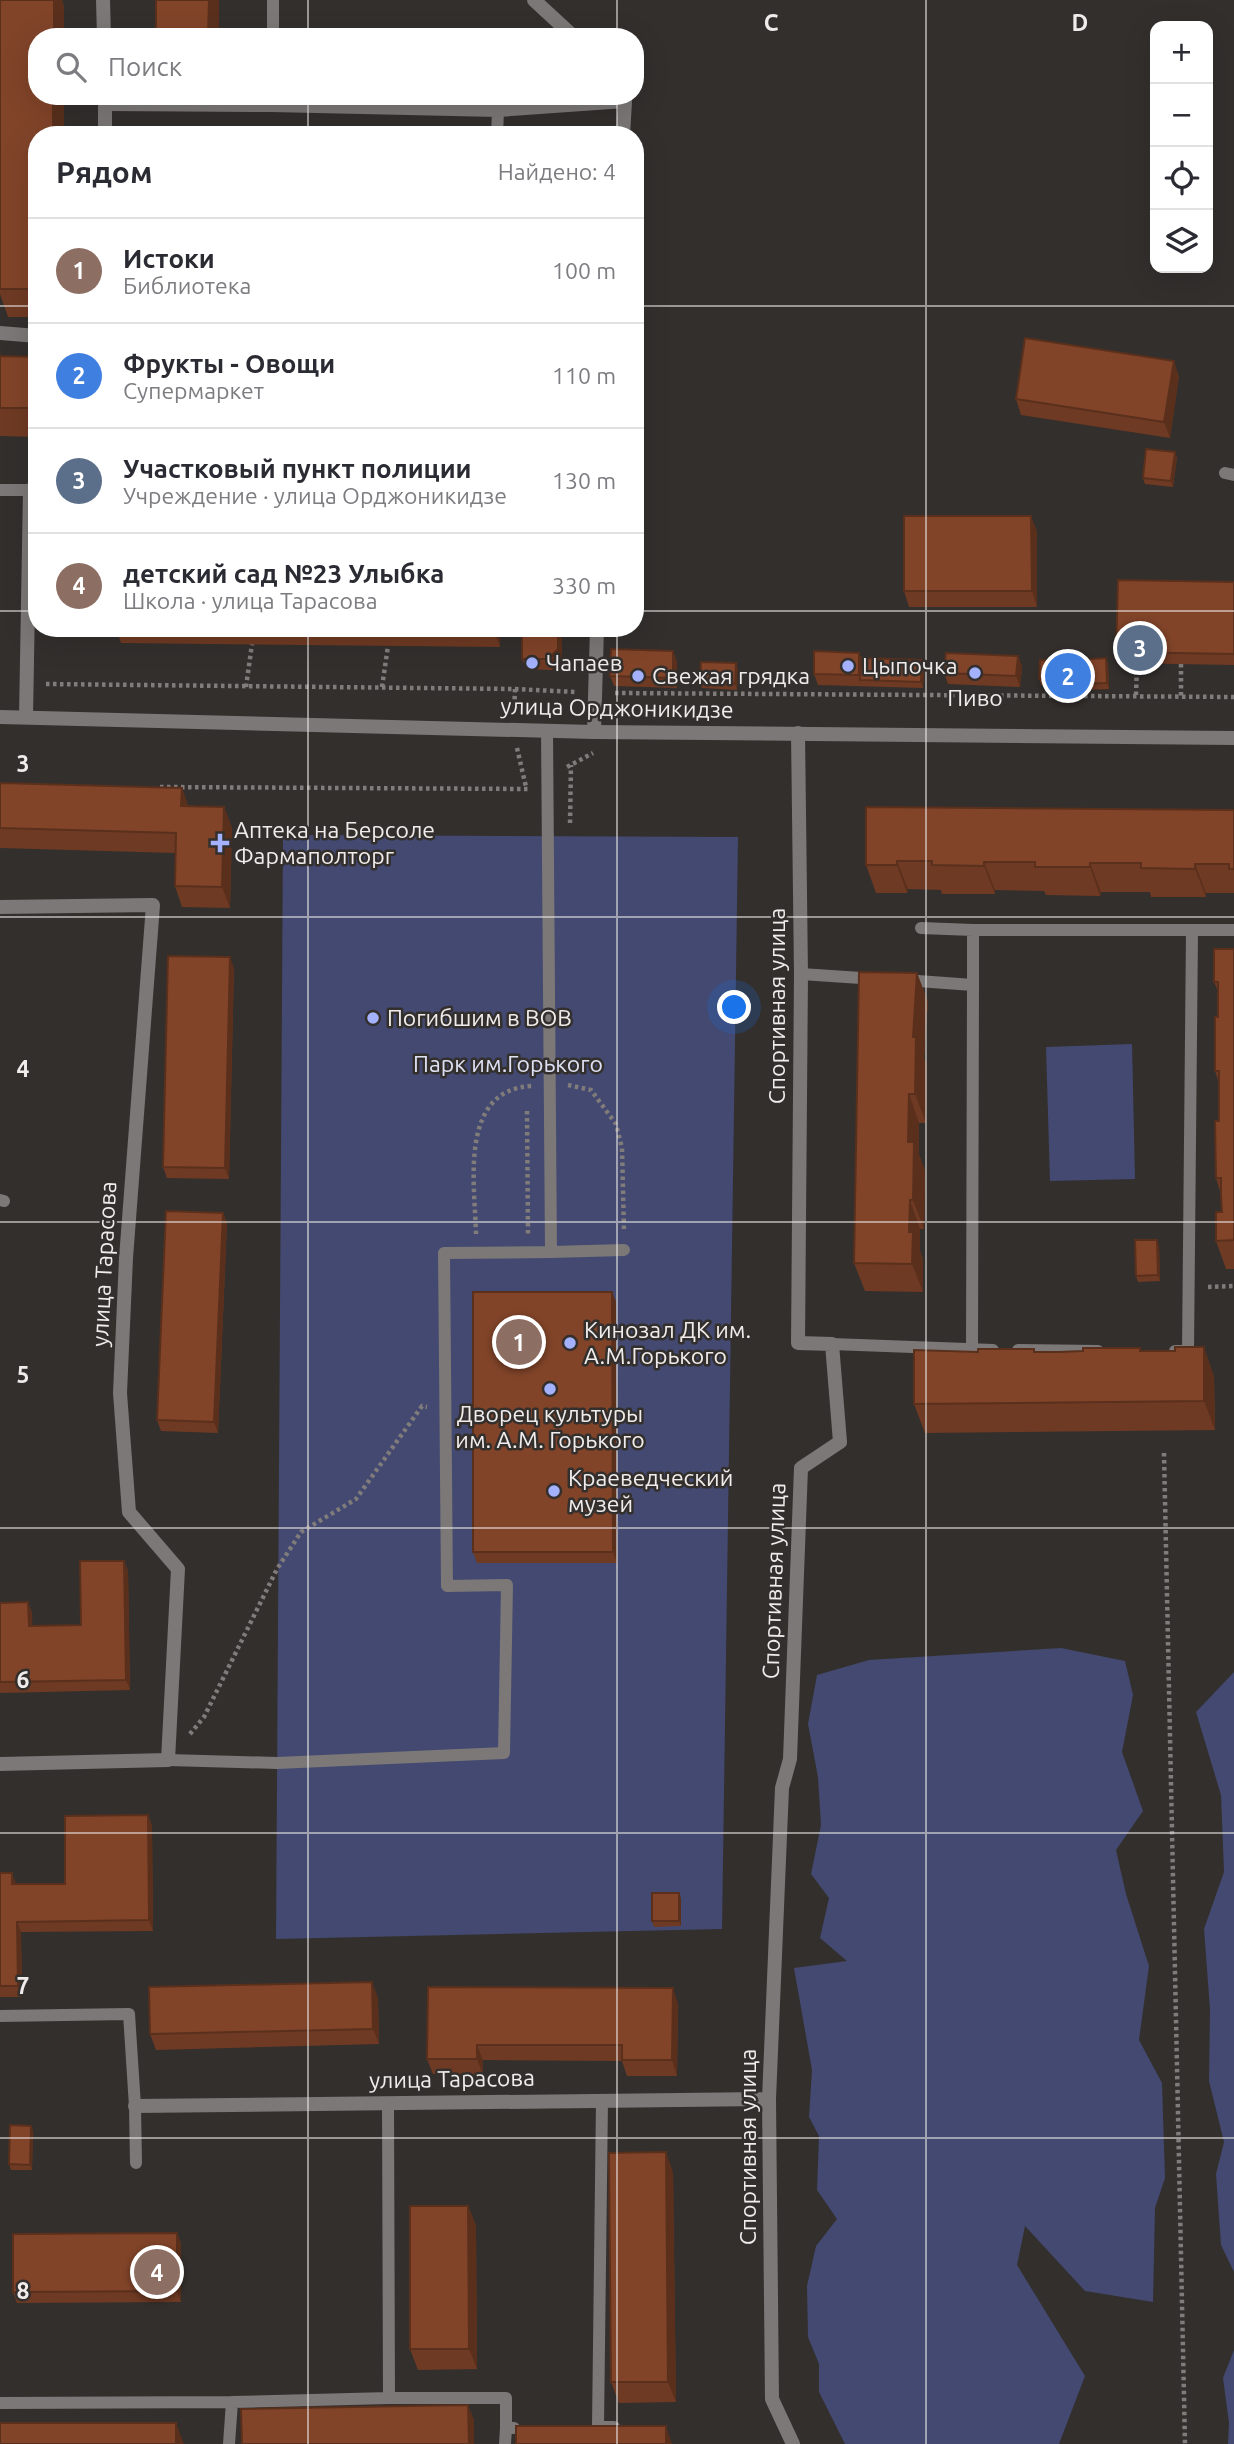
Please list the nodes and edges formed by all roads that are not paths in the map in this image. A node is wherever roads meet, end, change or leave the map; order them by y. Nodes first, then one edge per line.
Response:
1 (103, 0) edge
2 (274, 0) edge
3 (534, 0) edge
4 (104, 28) edge
5 (273, 28) edge
6 (564, 28) edge
7 (105, 105) edge
8 (362, 105) edge
9 (560, 105) edge
10 (623, 105) edge
11 (498, 111) junction
12 (105, 126) edge
13 (497, 126) edge
14 (623, 126) edge
15 (0, 333) edge
16 (28, 335) edge
17 (0, 490) edge
18 (28, 490) edge
19 (28, 629) edge
20 (597, 637) edge
21 (0, 717) edge
22 (26, 717) junction
23 (547, 730) junction
24 (594, 732) junction
25 (798, 733) junction
26 (1234, 738) edge
27 (0, 907) edge
28 (921, 928) dead end
29 (973, 930) junction
30 (1234, 930) edge
31 (1192, 932) junction
32 (801, 974) junction
33 (973, 985) junction
34 (624, 1250) dead end
35 (551, 1252) junction
36 (832, 1344) junction
37 (972, 1350) junction
38 (1107, 1351) edge
39 (1161, 1351) edge
40 (167, 1760) junction
41 (0, 1764) edge
42 (0, 2017) edge
43 (769, 2099) junction
44 (602, 2100) junction
45 (388, 2103) junction
46 (135, 2106) junction
47 (136, 2163) dead end
48 (389, 2398) junction
49 (232, 2402) junction
50 (0, 2403) edge
51 (533, 2427) edge
52 (624, 2427) edge
53 (506, 2428) junction
54 (229, 2444) edge
55 (505, 2444) edge
56 (793, 2444) edge

1 - 4 street
2 - 5 lane
3 - 6 street
7 - 12 street
8 - 11 lane
9 - 11 lane
10 - 14 street
11 - 13 lane
15 - 16 street
17 - 18 lane
19 - 22 street
20 - 24 street
21 - 22 street, улица Орджоникидзе
22 - 23 street, улица Орджоникидзе
23 - 24 street, улица Орджоникидзе
23 - 35 lane
24 - 25 street, улица Орджоникидзе
25 - 26 street, улица Орджоникидзе
25 - 32 street, Спортивная улица
27 - 40 street, улица Тарасова
28 - 29 lane
29 - 31 lane
29 - 33 lane
30 - 31 lane
31 - 39 lane
32 - 33 lane
32 - 36 street, Спортивная улица
33 - 37 lane
34 - 35 lane
35 - 40 lane
36 - 37 lane
36 - 43 street, Спортивная улица
37 - 38 lane
40 - 41 street
42 - 46 lane
43 - 44 street, улица Тарасова
43 - 56 street, Спортивная улица
44 - 45 street, улица Тарасова
44 - 52 lane
45 - 46 street, улица Тарасова
45 - 48 lane
46 - 47 lane
48 - 49 lane
48 - 53 lane
49 - 50 lane
49 - 54 lane
51 - 53 lane
53 - 55 lane

